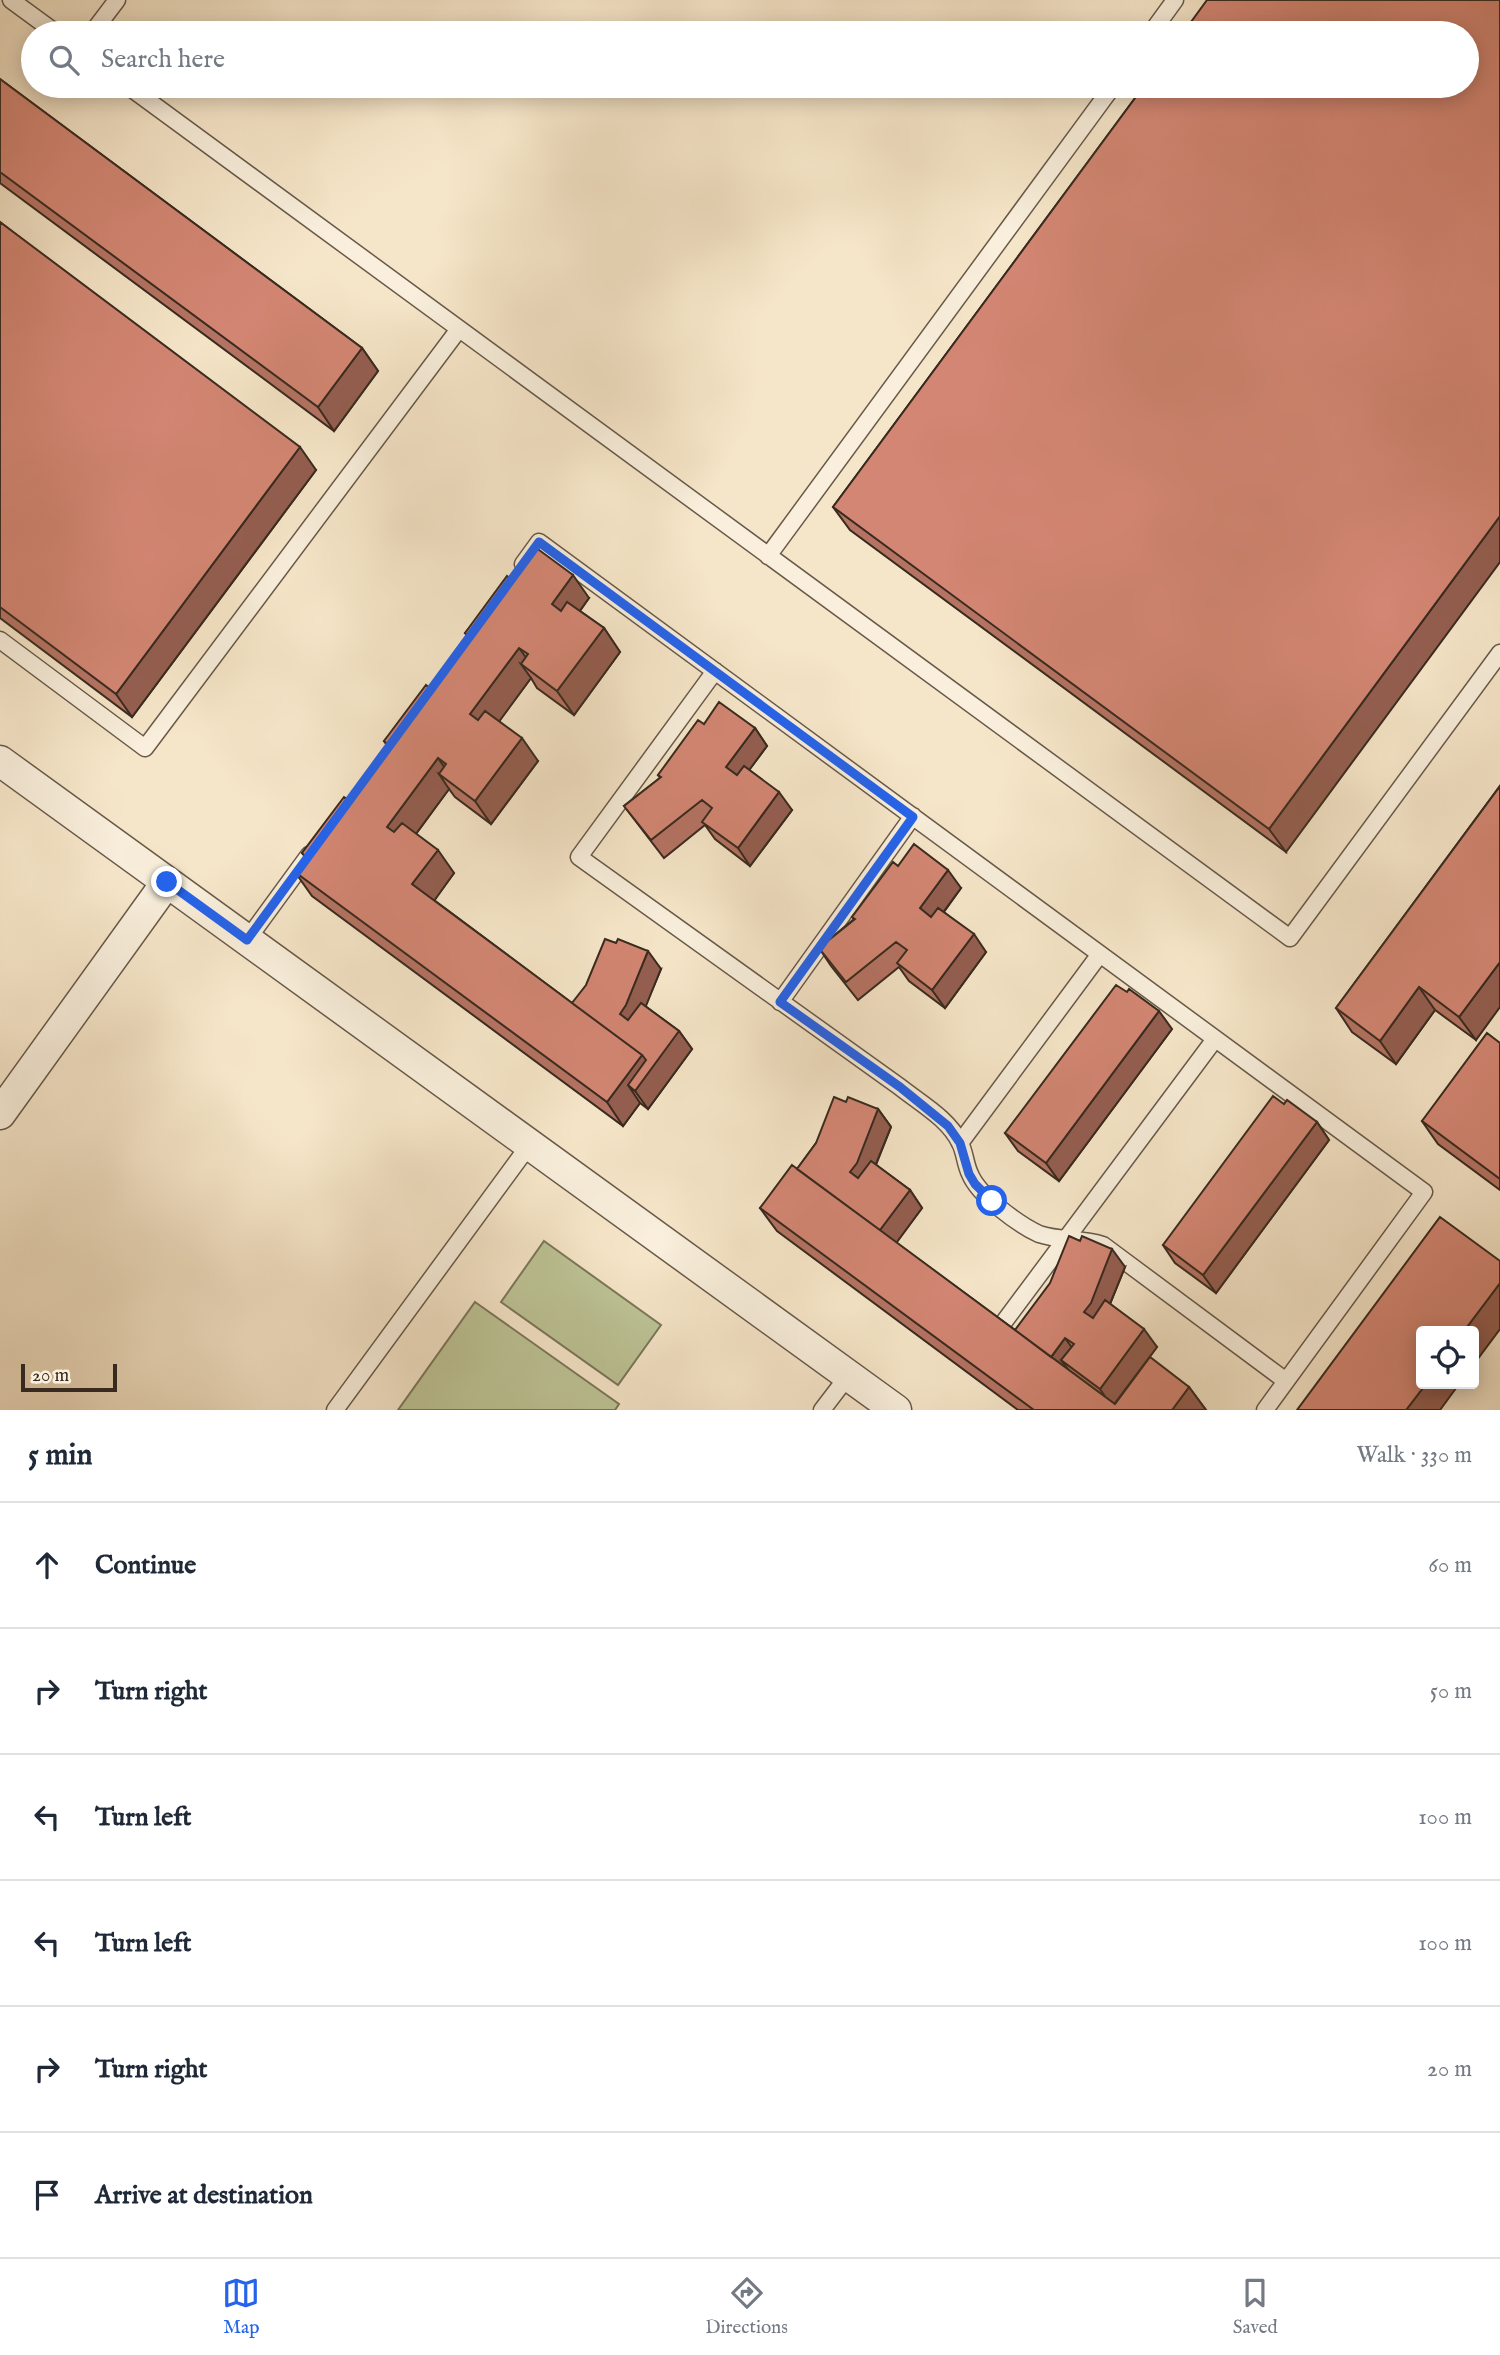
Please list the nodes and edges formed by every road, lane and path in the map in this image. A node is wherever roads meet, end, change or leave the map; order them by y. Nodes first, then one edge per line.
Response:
1 (11, 0) edge
2 (117, 0) edge
3 (1175, 0) edge
4 (40, 21) edge
5 (101, 21) edge
6 (1160, 21) edge
7 (144, 98) edge
8 (1104, 98) edge
9 (459, 329) junction
10 (768, 556) junction
11 (515, 575) edge
12 (0, 640) edge
13 (1500, 653) edge
14 (715, 671) junction
15 (0, 761) edge
16 (913, 817) junction
17 (320, 840) edge
18 (167, 882) junction
19 (247, 940) junction
20 (1100, 954) junction
21 (780, 1002) junction
22 (1215, 1039) junction
23 (0, 1114) edge
24 (960, 1143) junction
25 (530, 1144) junction
26 (1066, 1238) junction
27 (1004, 1322) edge
28 (848, 1376) junction
29 (1286, 1381) junction
30 (335, 1410) edge
31 (822, 1410) edge
32 (896, 1410) edge
33 (1265, 1410) edge

1 - 4 lane
2 - 5 lane
3 - 6 lane
7 - 9 lane
8 - 10 lane
9 - 10 lane
9 - 12 lane
10 - 13 lane
11 - 14 lane
14 - 16 lane
14 - 21 lane
15 - 18 street
16 - 20 lane
16 - 21 lane
17 - 19 lane
18 - 19 street
18 - 23 street
19 - 25 street
20 - 22 lane
20 - 24 lane
21 - 24 lane
22 - 26 lane
22 - 29 lane
24 - 26 lane
25 - 28 street
25 - 30 lane
26 - 27 lane
26 - 29 lane
28 - 31 lane
28 - 32 street
29 - 33 lane

